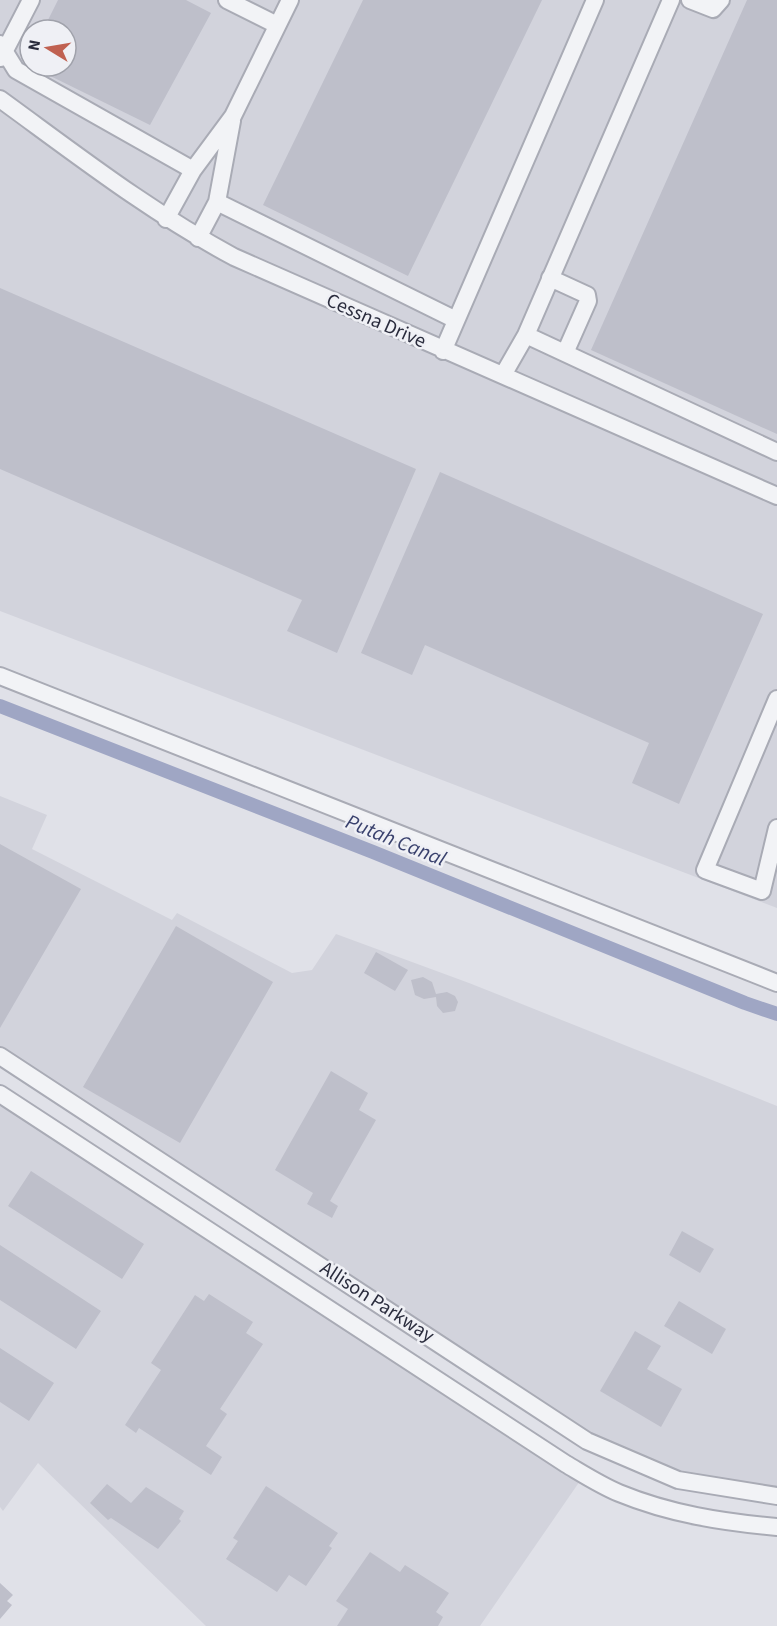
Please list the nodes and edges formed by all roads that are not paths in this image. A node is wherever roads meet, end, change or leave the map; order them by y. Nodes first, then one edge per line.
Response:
1 (31, 0) edge
2 (227, 0) edge
3 (290, 0) edge
4 (595, 0) edge
5 (671, 0) edge
6 (690, 0) edge
7 (721, 0) edge
8 (277, 25) junction
9 (2, 52) edge
10 (0, 99) edge
11 (232, 117) junction
12 (193, 170) junction
13 (217, 202) junction
14 (166, 219) junction
15 (198, 238) junction
16 (550, 278) junction
17 (456, 320) junction
18 (526, 335) junction
19 (443, 351) junction
20 (565, 353) junction
21 (503, 375) junction
22 (777, 452) edge
23 (777, 496) edge
24 (0, 676) edge
25 (777, 699) edge
26 (777, 828) edge
27 (777, 983) edge
28 (0, 1056) edge
29 (0, 1094) edge
30 (777, 1496) edge
31 (777, 1527) edge

1 - 9 street
2 - 8 street
3 - 8 street
4 - 17 street
5 - 16 street
6 - 7 street
8 - 11 street
9 - 12 street
10 - 14 street, Cessna Drive
11 - 12 street
11 - 13 street
12 - 14 street
13 - 15 street
13 - 17 street
14 - 15 street, Cessna Drive
15 - 19 street, Cessna Drive
16 - 18 street
16 - 20 street
17 - 19 street
18 - 20 street
18 - 21 street
19 - 21 street, Cessna Drive
20 - 22 street
21 - 23 street, Cessna Drive
24 - 27 street
25 - 26 street
28 - 30 street, Allison Parkway
29 - 31 street, Allison Parkway

